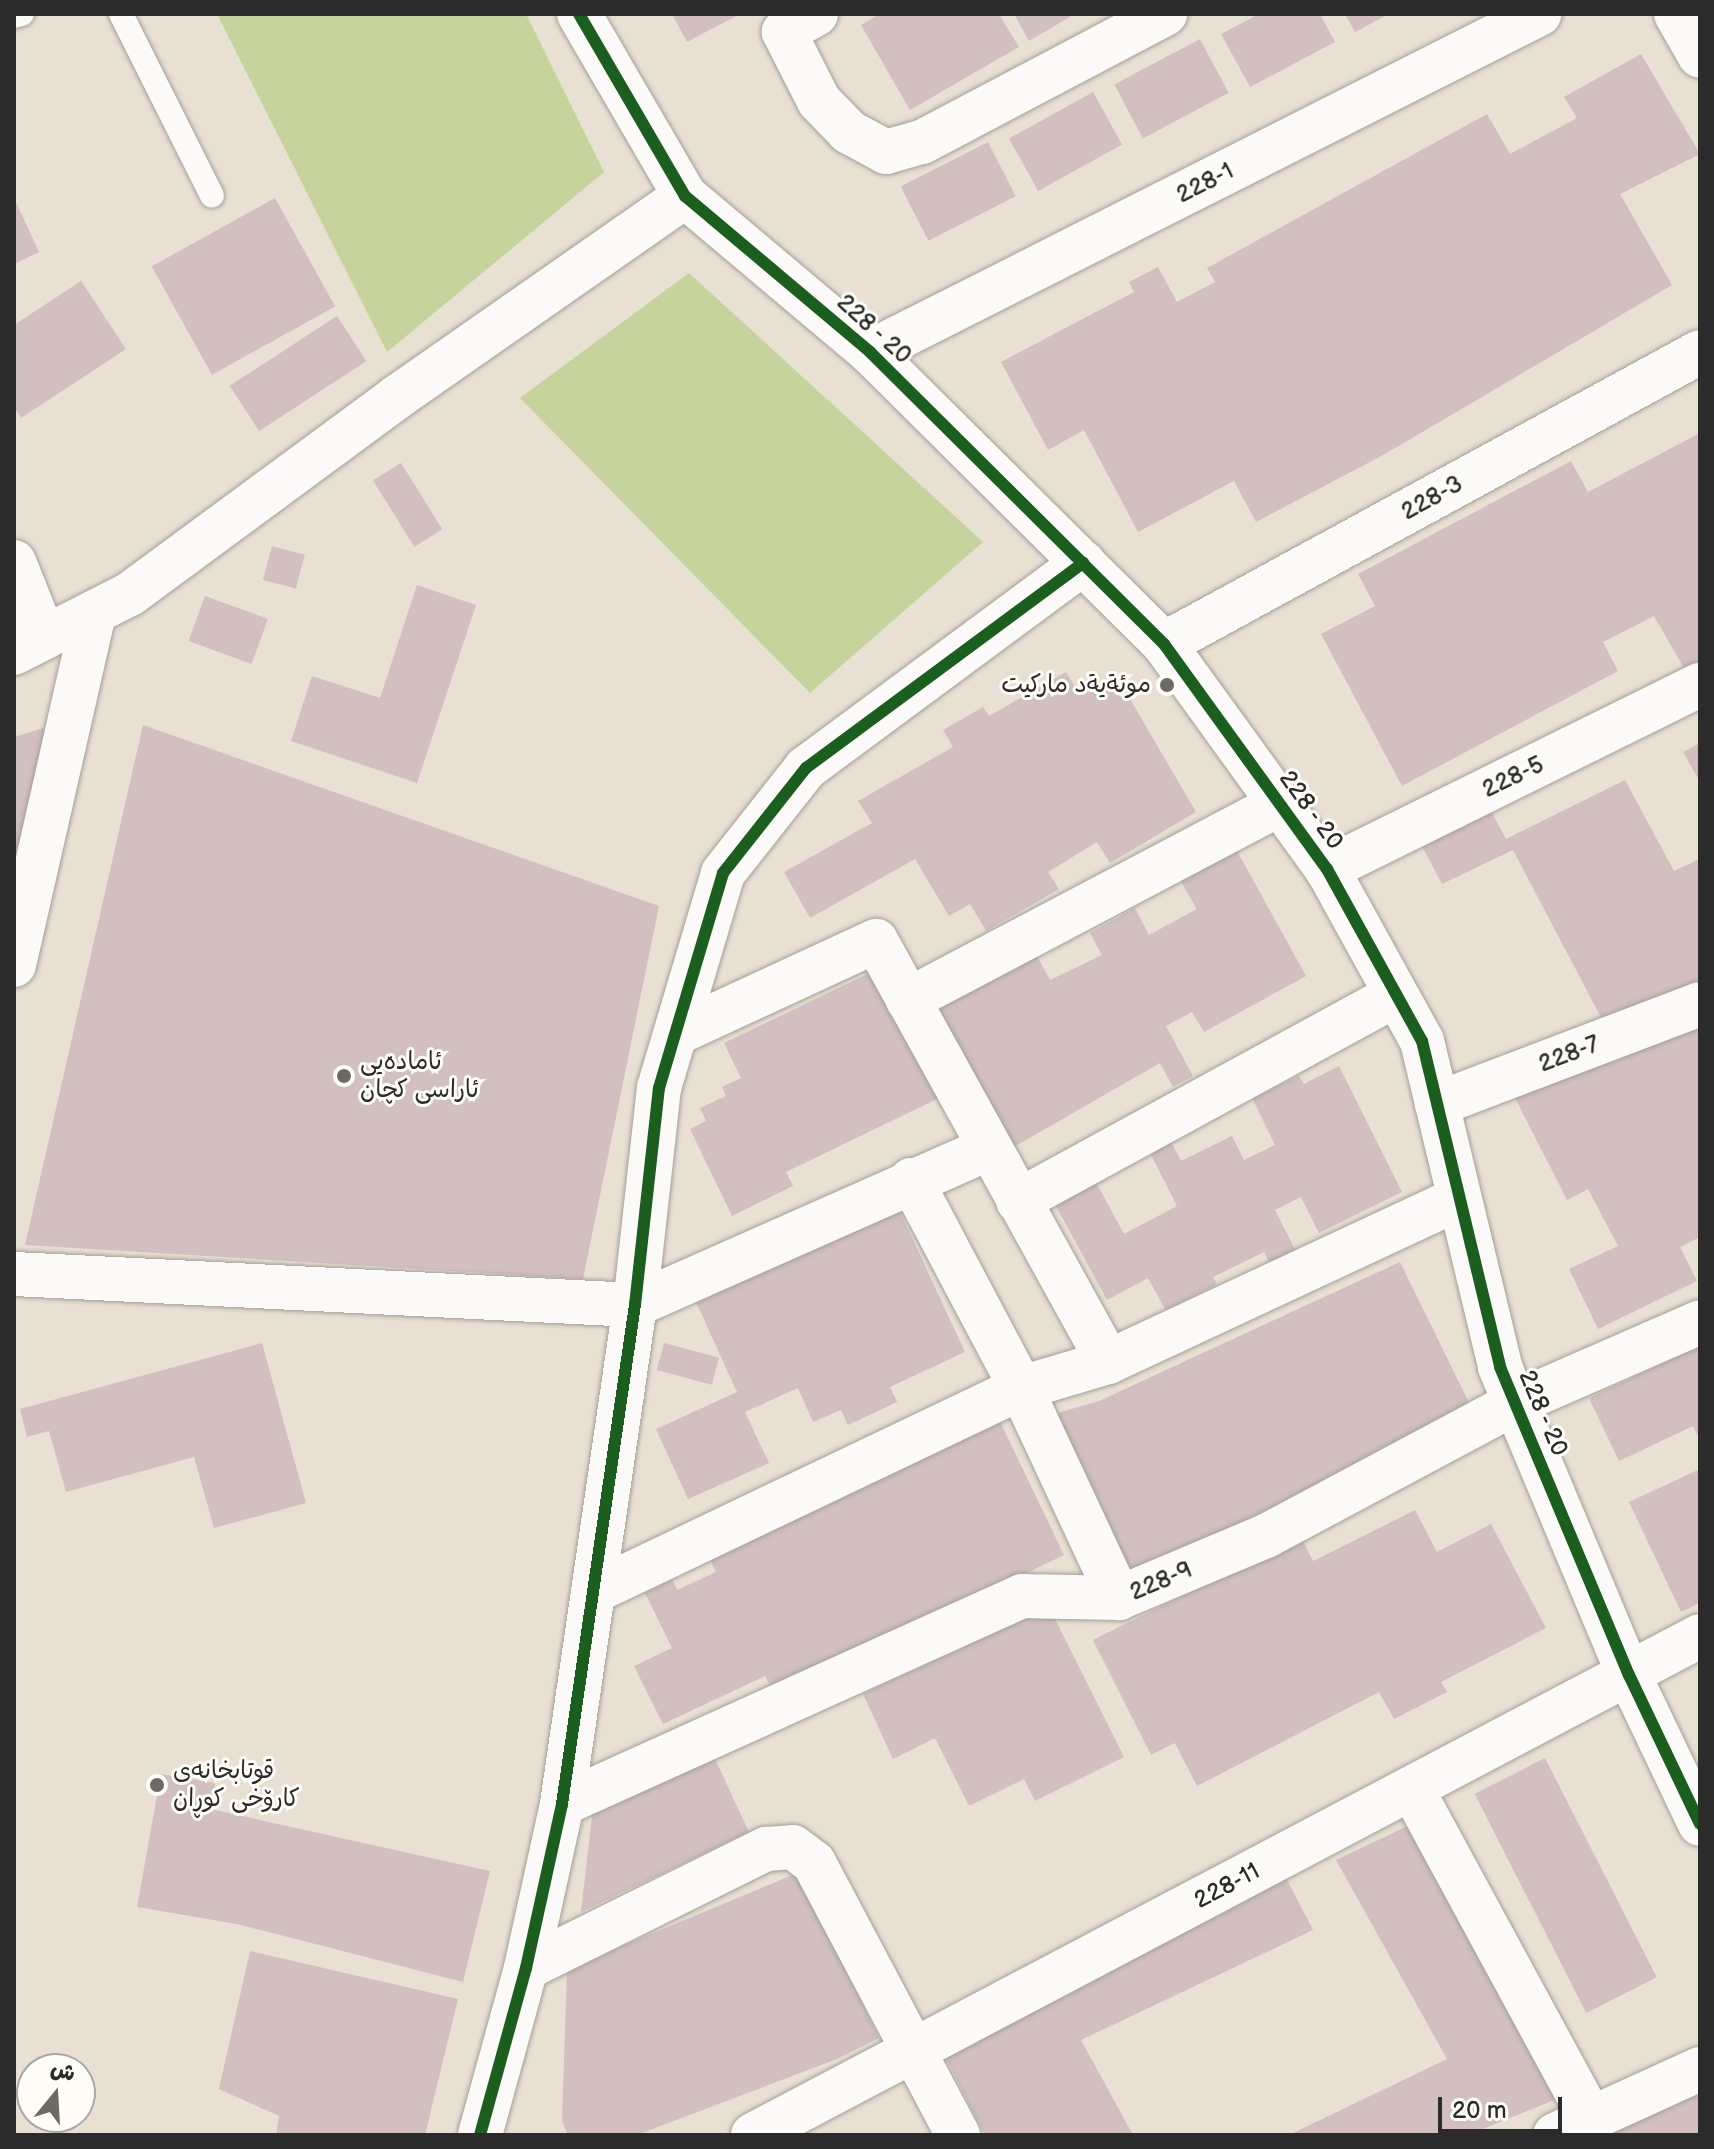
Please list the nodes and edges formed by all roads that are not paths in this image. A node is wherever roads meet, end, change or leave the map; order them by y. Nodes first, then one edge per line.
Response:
1 (22, 14) edge
2 (121, 14) edge
3 (579, 14) edge
4 (816, 14) edge
5 (1165, 14) edge
6 (1539, 14) edge
7 (1676, 14) edge
8 (14, 16) edge
9 (1700, 56) edge
10 (212, 196) dead end
11 (685, 196) junction
12 (870, 352) junction
13 (1700, 352) edge
14 (14, 562) edge
15 (1083, 563) junction
16 (94, 613) junction
17 (1164, 644) junction
18 (29, 645) edge
19 (1700, 685) edge
20 (1280, 804) junction
21 (1327, 869) junction
22 (14, 965) edge
23 (1396, 995) junction
24 (908, 1000) junction
25 (1700, 1004) edge
26 (679, 1032) junction
27 (1437, 1104) junction
28 (989, 1148) junction
29 (911, 1180) junction
30 (1459, 1198) junction
31 (1018, 1201) junction
32 (14, 1274) edge
33 (635, 1305) junction
34 (1700, 1322) edge
35 (1108, 1362) junction
36 (1021, 1388) junction
37 (1515, 1403) junction
38 (595, 1591) junction
39 (1119, 1598) junction
40 (1700, 1636) edge
41 (1629, 1675) junction
42 (1412, 1789) junction
43 (562, 1804) junction
44 (1700, 1824) edge
45 (526, 1968) junction
46 (916, 2050) junction
47 (1700, 2069) edge
48 (1573, 2127) edge
49 (480, 2135) edge
50 (753, 2135) edge
51 (958, 2135) edge

1 - 8 lane
2 - 10 lane
3 - 11 street, 228 - 20
4 - 5 street
6 - 12 street, 228-1
7 - 9 street
11 - 12 street, 228 - 20
11 - 16 street
12 - 15 street, 228 - 20
13 - 17 street, 228-3
14 - 18 street
15 - 17 street, 228 - 20
15 - 26 street
16 - 18 street
16 - 22 street
17 - 20 street, 228 - 20
19 - 21 street, 228-5
20 - 21 street, 228 - 20
20 - 24 street
21 - 23 street, 228 - 20
23 - 27 street, 228 - 20
23 - 31 street
24 - 26 street
24 - 28 street
25 - 27 street, 228-7
26 - 33 street
27 - 30 street, 228 - 20
28 - 29 street
28 - 31 street
29 - 33 street
29 - 36 street
30 - 35 street
30 - 37 street, 228 - 20
31 - 35 street
32 - 33 street
33 - 38 street
34 - 37 street, 228-9
35 - 36 street
36 - 38 street
36 - 39 street
37 - 39 street, 228-9
37 - 41 street, 228 - 20
38 - 43 street
39 - 43 street, 228-9
40 - 41 street, 228-11
41 - 42 street, 228-11
41 - 44 street, 228 - 20
42 - 46 street, 228-11
42 - 48 street
43 - 45 street
45 - 46 street
45 - 49 street
46 - 50 street, 228-11
46 - 51 street
47 - 48 street

